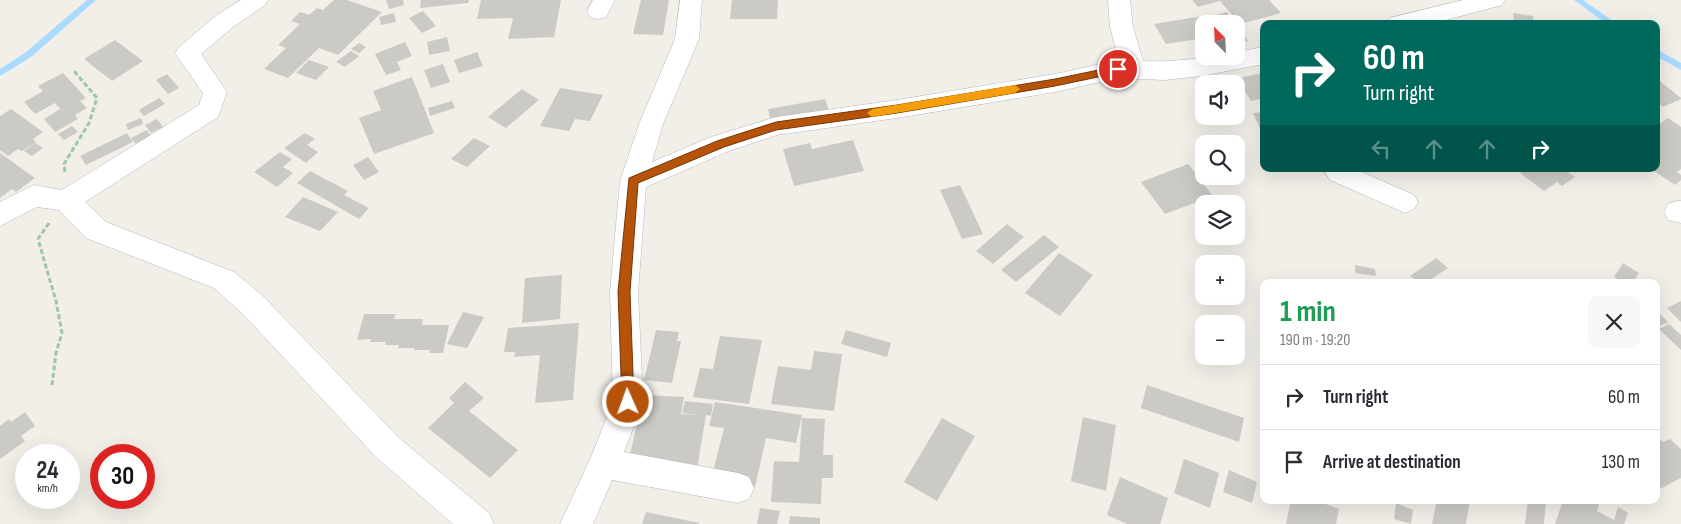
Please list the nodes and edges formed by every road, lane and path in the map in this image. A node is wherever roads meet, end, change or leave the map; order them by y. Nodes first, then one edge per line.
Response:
1 (257, 0) edge
2 (691, 0) edge
3 (1119, 0) edge
4 (1494, 0) edge
5 (1414, 20) edge
6 (1260, 56) edge
7 (1134, 70) junction
8 (74, 71) dead end
9 (1338, 172) edge
10 (633, 181) junction
11 (66, 201) junction
12 (1405, 202) dead end
13 (0, 215) edge
14 (52, 385) dead end
15 (604, 463) junction
16 (738, 488) dead end
17 (478, 524) edge
18 (576, 524) edge

1 - 11 street
2 - 10 street
3 - 7 street
4 - 5 street
6 - 7 street
7 - 10 street
8 - 11 path
9 - 12 street
10 - 15 street
11 - 13 street
11 - 14 path
11 - 17 street
15 - 16 street
15 - 18 street

